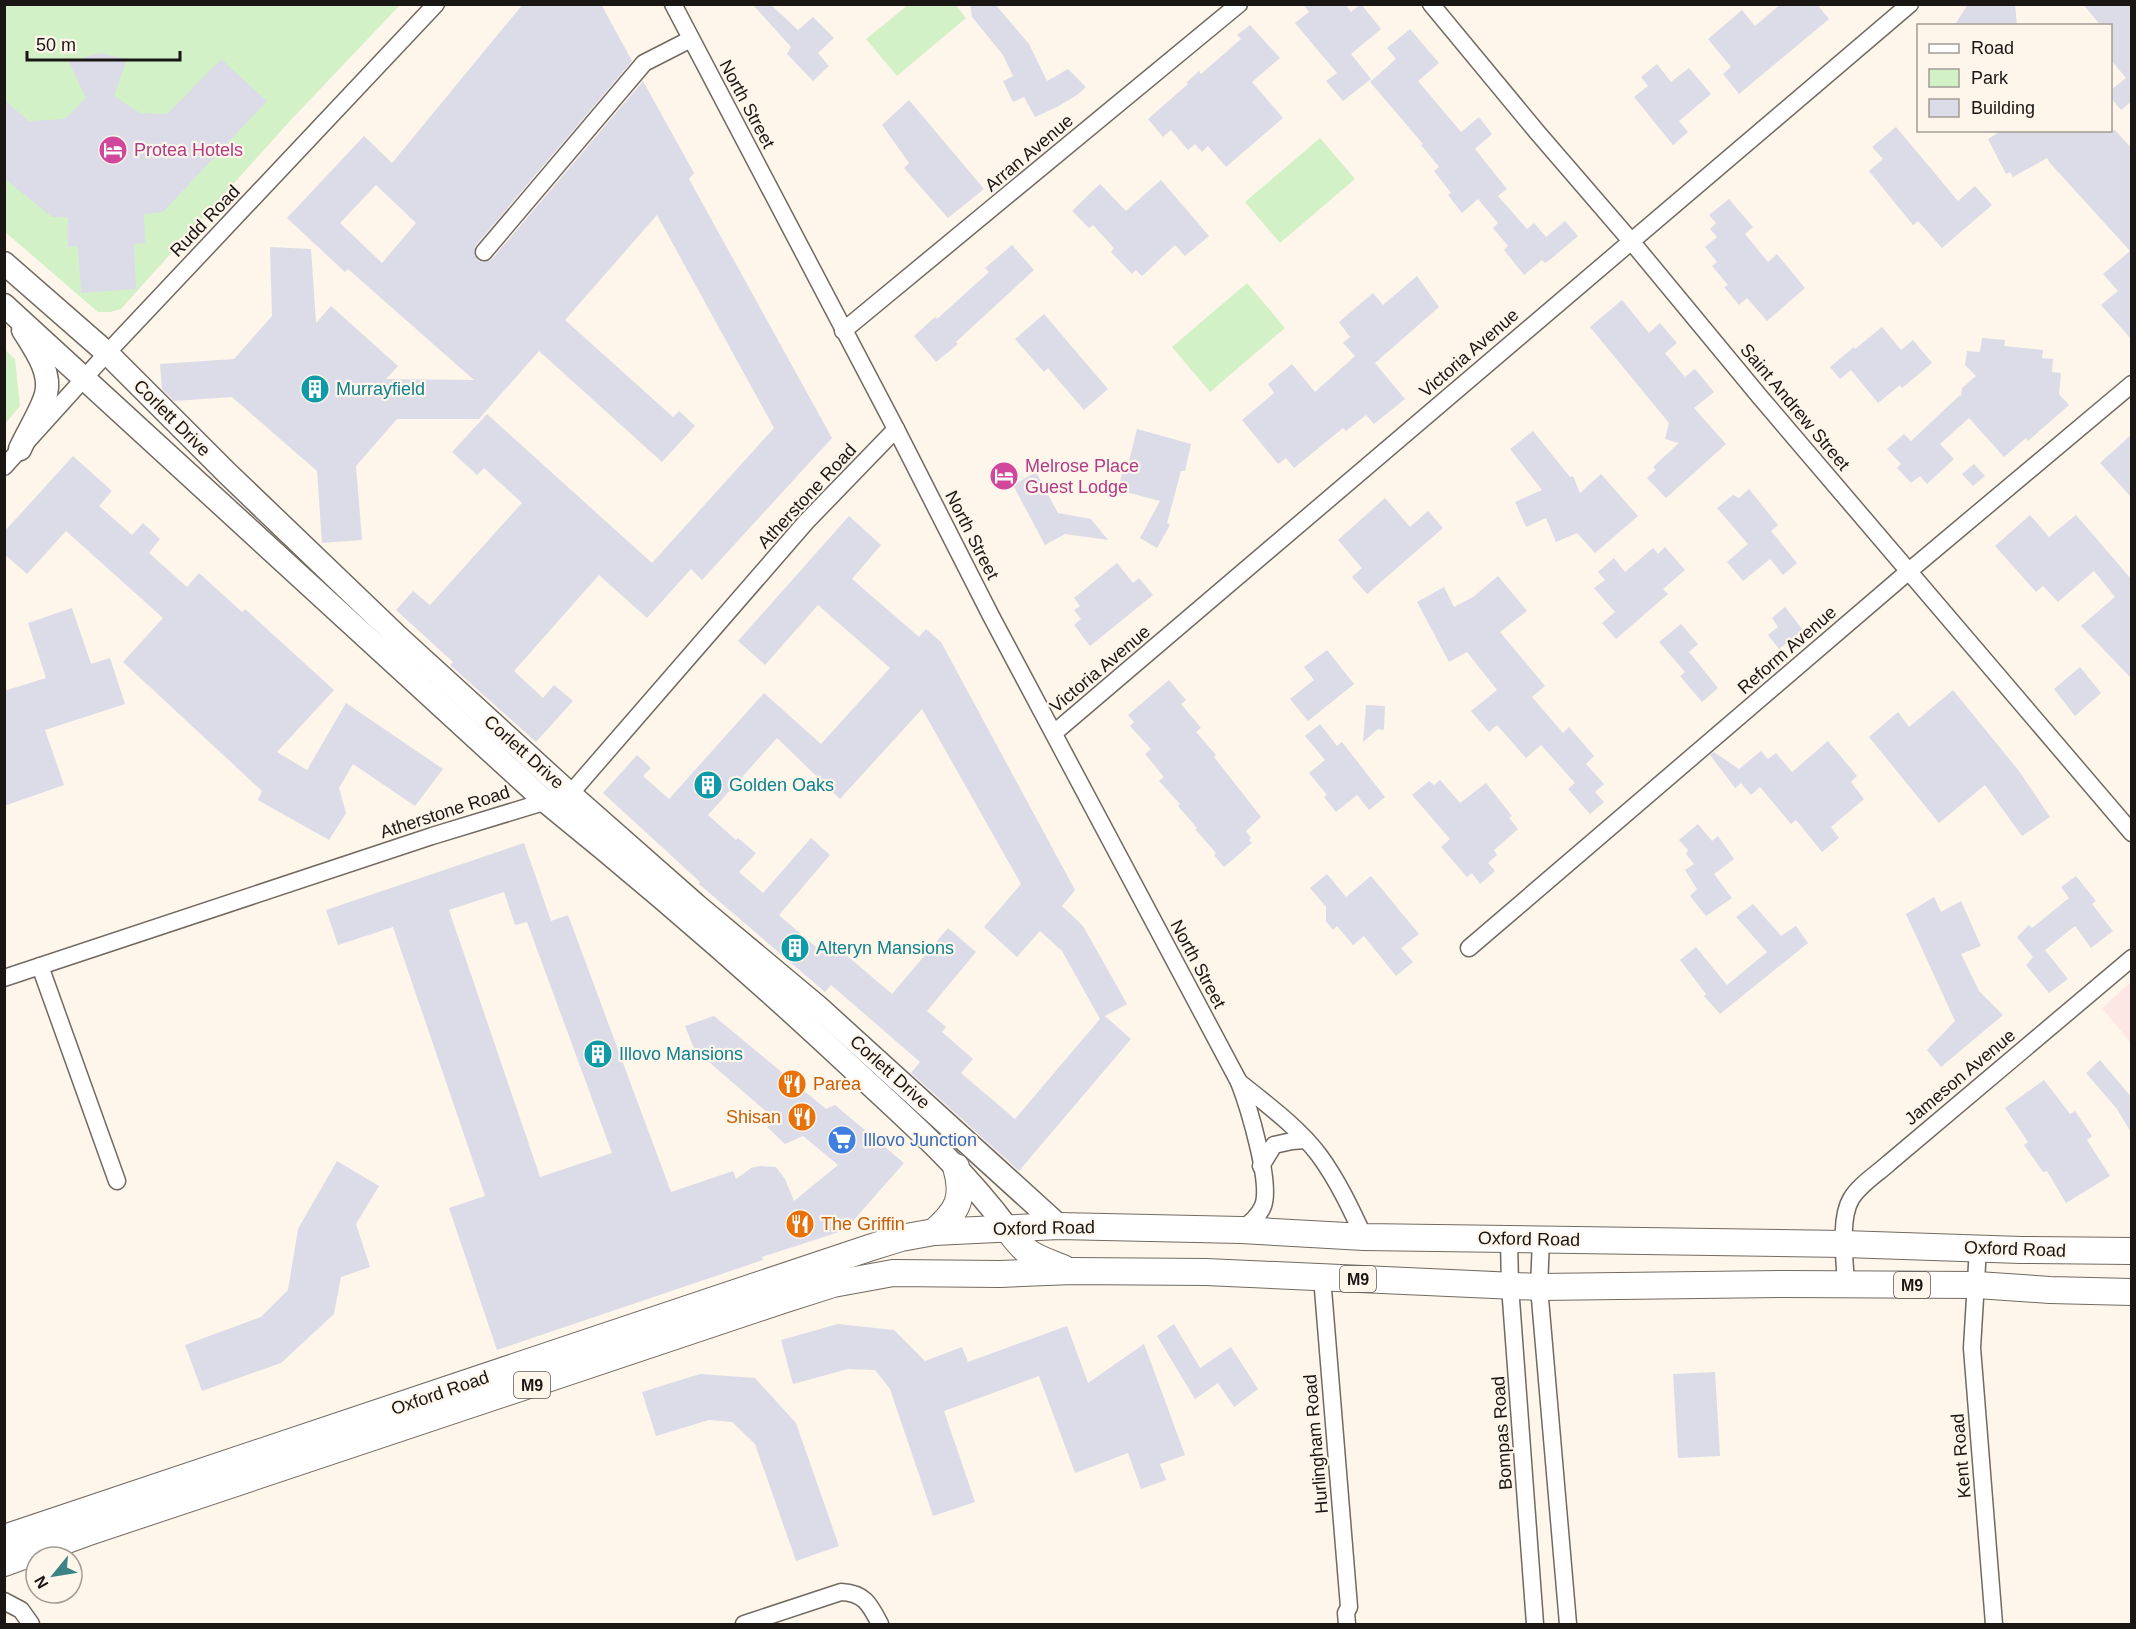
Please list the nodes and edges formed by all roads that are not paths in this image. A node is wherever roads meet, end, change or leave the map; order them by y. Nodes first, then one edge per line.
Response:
1 (436, 4) edge
2 (673, 4) edge
3 (1239, 4) edge
4 (1431, 4) edge
5 (1910, 4) edge
6 (691, 39) junction
7 (1631, 241) junction
8 (484, 252) dead end
9 (4, 263) edge
10 (4, 305) edge
11 (843, 331) junction
12 (107, 353) junction
13 (85, 377) junction
14 (2132, 384) edge
15 (896, 429) junction
16 (20, 449) junction
17 (4, 467) edge
18 (1909, 571) junction
19 (1054, 733) junction
20 (570, 794) junction
21 (545, 801) junction
22 (2132, 833) edge
23 (1469, 948) dead end
24 (2132, 958) edge
25 (40, 966) junction
26 (4, 978) edge
27 (1239, 1082) junction
28 (1306, 1140) junction
29 (1261, 1166) junction
30 (957, 1167) junction
31 (117, 1182) dead end
32 (1059, 1226) junction
33 (1008, 1229) junction
34 (1241, 1230) junction
35 (934, 1232) junction
36 (1364, 1237) junction
37 (1509, 1239) junction
38 (1541, 1240) junction
39 (1789, 1244) junction
40 (1844, 1244) junction
41 (1921, 1247) junction
42 (1978, 1248) junction
43 (2132, 1251) edge
44 (1071, 1271) junction
45 (1322, 1277) junction
46 (1786, 1284) junction
47 (1846, 1284) junction
48 (1923, 1285) junction
49 (1977, 1285) junction
50 (1510, 1286) junction
51 (1539, 1287) junction
52 (2132, 1292) edge
53 (4, 1538) edge
54 (4, 1563) edge
55 (4, 1601) edge
56 (1349, 1607) junction
57 (31, 1624) edge
58 (744, 1624) edge
59 (880, 1624) edge
60 (1347, 1624) edge
61 (1357, 1624) edge
62 (1535, 1624) edge
63 (1568, 1624) edge
64 (1994, 1624) edge

1 - 12 street, Rudd Road
2 - 6 street, North Street
3 - 11 street, Arran Avenue
4 - 7 street, Saint Andrew Street
5 - 7 street, Victoria Avenue
6 - 8 street
6 - 11 street, North Street
7 - 18 street, Saint Andrew Street
7 - 19 street, Victoria Avenue
9 - 12 main road, Corlett Drive
10 - 13 main road, Corlett Drive
10 - 16 main road
11 - 15 street, North Street
12 - 13 street, Rudd Road
12 - 20 main road, Corlett Drive
13 - 16 street, Rudd Road
13 - 21 main road, Corlett Drive
14 - 18 street, Reform Avenue
15 - 19 street, North Street
15 - 20 street, Atherstone Road
16 - 17 street, Rudd Road
18 - 22 street, Saint Andrew Street
18 - 23 street, Reform Avenue
19 - 27 street, North Street
20 - 21 street, Atherstone Road
20 - 32 main road, Corlett Drive
21 - 25 street, Atherstone Road
21 - 30 main road, Corlett Drive
24 - 40 street, Jameson Avenue
25 - 26 street, Atherstone Road
25 - 31 street
27 - 28 street, North Street
27 - 29 street, North Street
28 - 29 street
28 - 36 street, North Street
29 - 34 street, North Street
30 - 33 main road, Corlett Drive
30 - 35 main road
32 - 33 main road, Oxford Road / M9
32 - 34 main road, Oxford Road / M9
33 - 35 main road, Oxford Road / M9
33 - 44 main road
34 - 36 main road, Oxford Road / M9
35 - 53 main road, Oxford Road / M9
36 - 37 main road, Oxford Road / M9
37 - 38 main road, Oxford Road / M9
37 - 50 street, Bompas Road
38 - 39 main road, Oxford Road / M9
38 - 51 street
39 - 40 main road, Oxford Road / M9
39 - 46 main road
40 - 41 main road, Oxford Road / M9
40 - 47 street, Jameson Avenue
41 - 42 main road, Oxford Road / M9
41 - 48 main road
42 - 43 main road, Oxford Road / M9
42 - 49 street, Kent Road
44 - 45 main road, Oxford Road / M9
44 - 54 main road, Oxford Road / M9
45 - 50 main road, Oxford Road / M9
45 - 56 street, Hurlingham Road
46 - 47 main road, Oxford Road / M9
46 - 51 main road, Oxford Road / M9
47 - 48 main road, Oxford Road / M9
48 - 49 main road, Oxford Road / M9
49 - 52 main road, Oxford Road / M9
49 - 64 street, Kent Road
50 - 51 main road, Oxford Road / M9
50 - 62 street, Bompas Road
51 - 63 street
55 - 57 street
56 - 60 street, Hurlingham Road
56 - 61 street, Hurlingham Road
58 - 59 street

